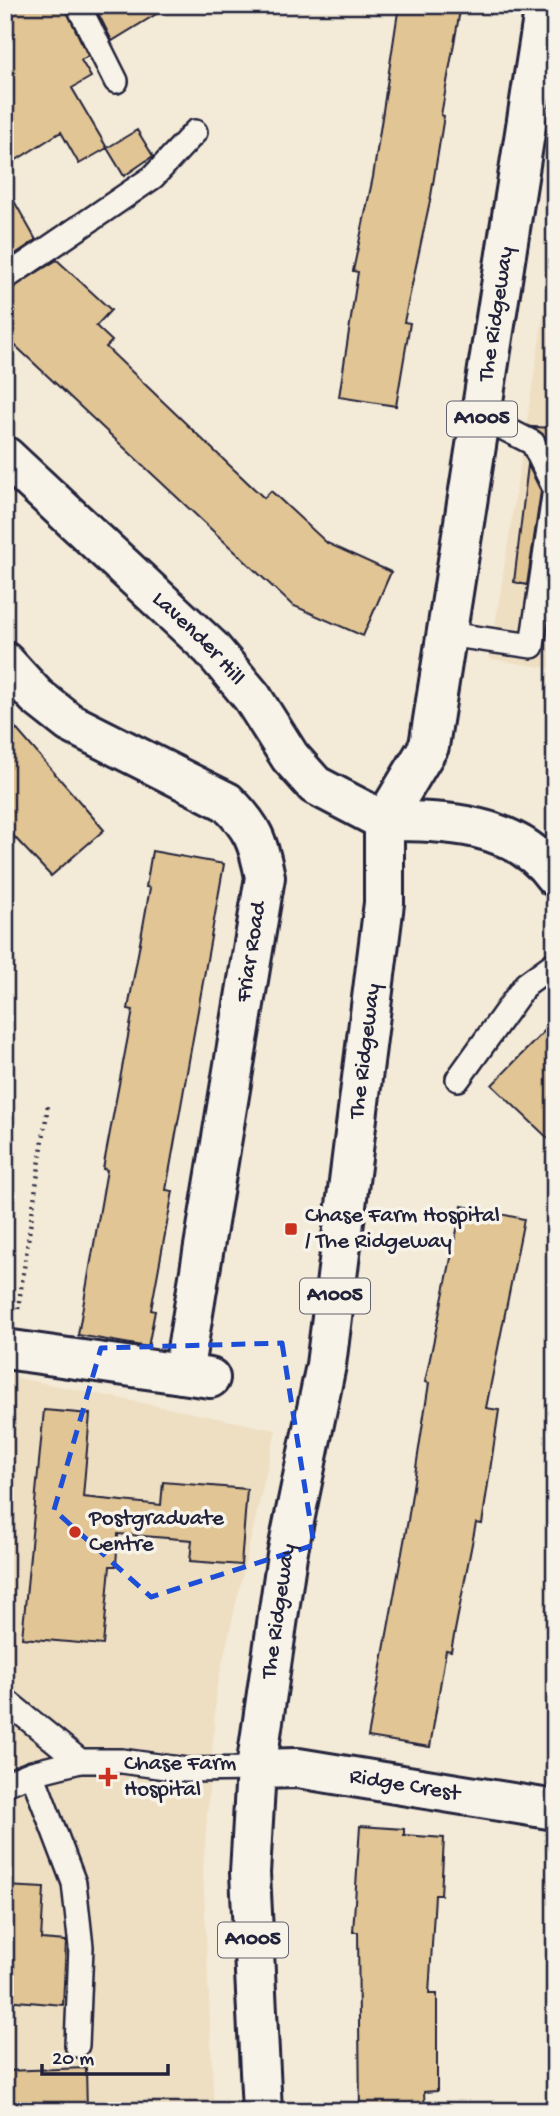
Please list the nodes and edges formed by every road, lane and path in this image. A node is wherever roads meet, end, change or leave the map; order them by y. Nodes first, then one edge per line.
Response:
1 (78, 5) edge
2 (545, 5) edge
3 (116, 81) dead end
4 (195, 132) dead end
5 (5, 278) edge
6 (482, 417) junction
7 (5, 456) edge
8 (555, 489) edge
9 (447, 634) junction
10 (5, 662) edge
11 (384, 821) junction
12 (555, 877) edge
13 (555, 963) edge
14 (458, 1079) dead end
15 (48, 1105) dead end
16 (9, 1349) edge
17 (5, 1700) edge
18 (80, 1761) junction
19 (256, 1769) junction
20 (33, 1773) junction
21 (5, 1784) edge
22 (555, 1810) edge
23 (77, 2045) dead end
24 (262, 2111) edge

1 - 3 lane
2 - 6 main road, The Ridgeway / A1005
4 - 5 lane
6 - 8 lane
6 - 9 main road, The Ridgeway / A1005
7 - 11 main road, Lavender Hill
8 - 9 lane
9 - 11 main road, The Ridgeway / A1005
10 - 16 main road, Friar Road
11 - 12 main road
11 - 19 main road, The Ridgeway / A1005
13 - 14 lane
15 - 16 path
17 - 18 lane
18 - 19 lane
18 - 20 lane
19 - 22 main road, Ridge Crest
19 - 24 main road, The Ridgeway / A1005
20 - 21 lane
20 - 23 lane

